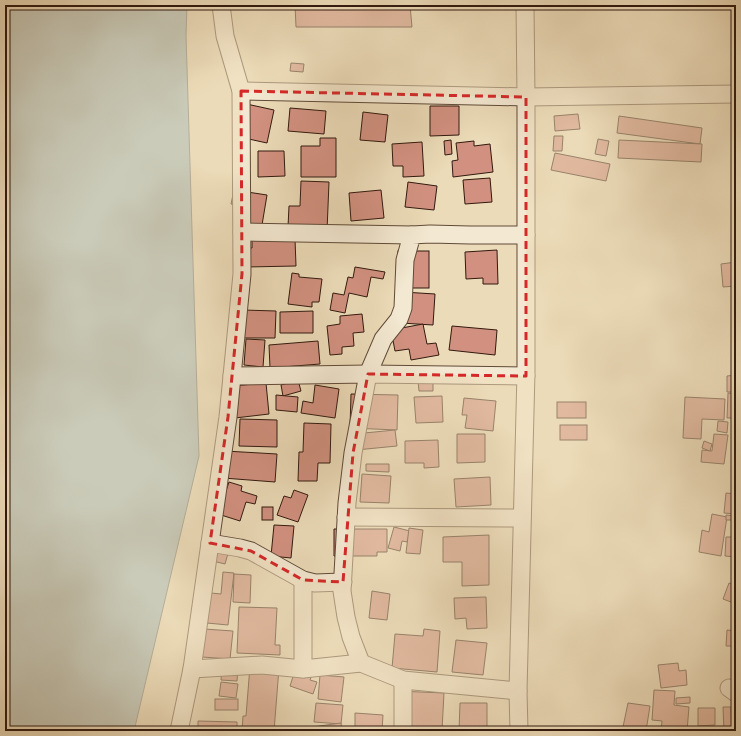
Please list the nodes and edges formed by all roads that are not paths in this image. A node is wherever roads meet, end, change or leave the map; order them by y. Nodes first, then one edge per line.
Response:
1 (221, 5) edge
2 (525, 5) edge
3 (241, 91) junction
4 (736, 94) edge
5 (526, 97) junction
6 (242, 232) junction
7 (412, 235) junction
8 (526, 235) junction
9 (368, 374) junction
10 (232, 376) junction
11 (526, 376) junction
12 (346, 517) junction
13 (522, 518) junction
14 (210, 544) junction
15 (303, 580) junction
16 (343, 582) junction
17 (361, 663) junction
18 (192, 669) junction
19 (303, 669) junction
20 (403, 680) junction
21 (518, 691) junction
22 (179, 731) edge
23 (403, 731) edge
24 (519, 731) edge

1 - 3 street
2 - 5 street
3 - 5 street
3 - 6 street
4 - 5 street
5 - 8 street
6 - 7 street
6 - 10 street
7 - 8 street
7 - 9 street
8 - 11 street
9 - 10 street
9 - 11 street
9 - 12 street
10 - 14 street
11 - 13 street
12 - 13 street
12 - 16 street
13 - 21 street
14 - 15 street
14 - 18 street
15 - 16 street
15 - 19 street
16 - 17 street
17 - 19 street
17 - 20 street
18 - 19 street
18 - 22 street
20 - 21 street
20 - 23 street
21 - 24 street

